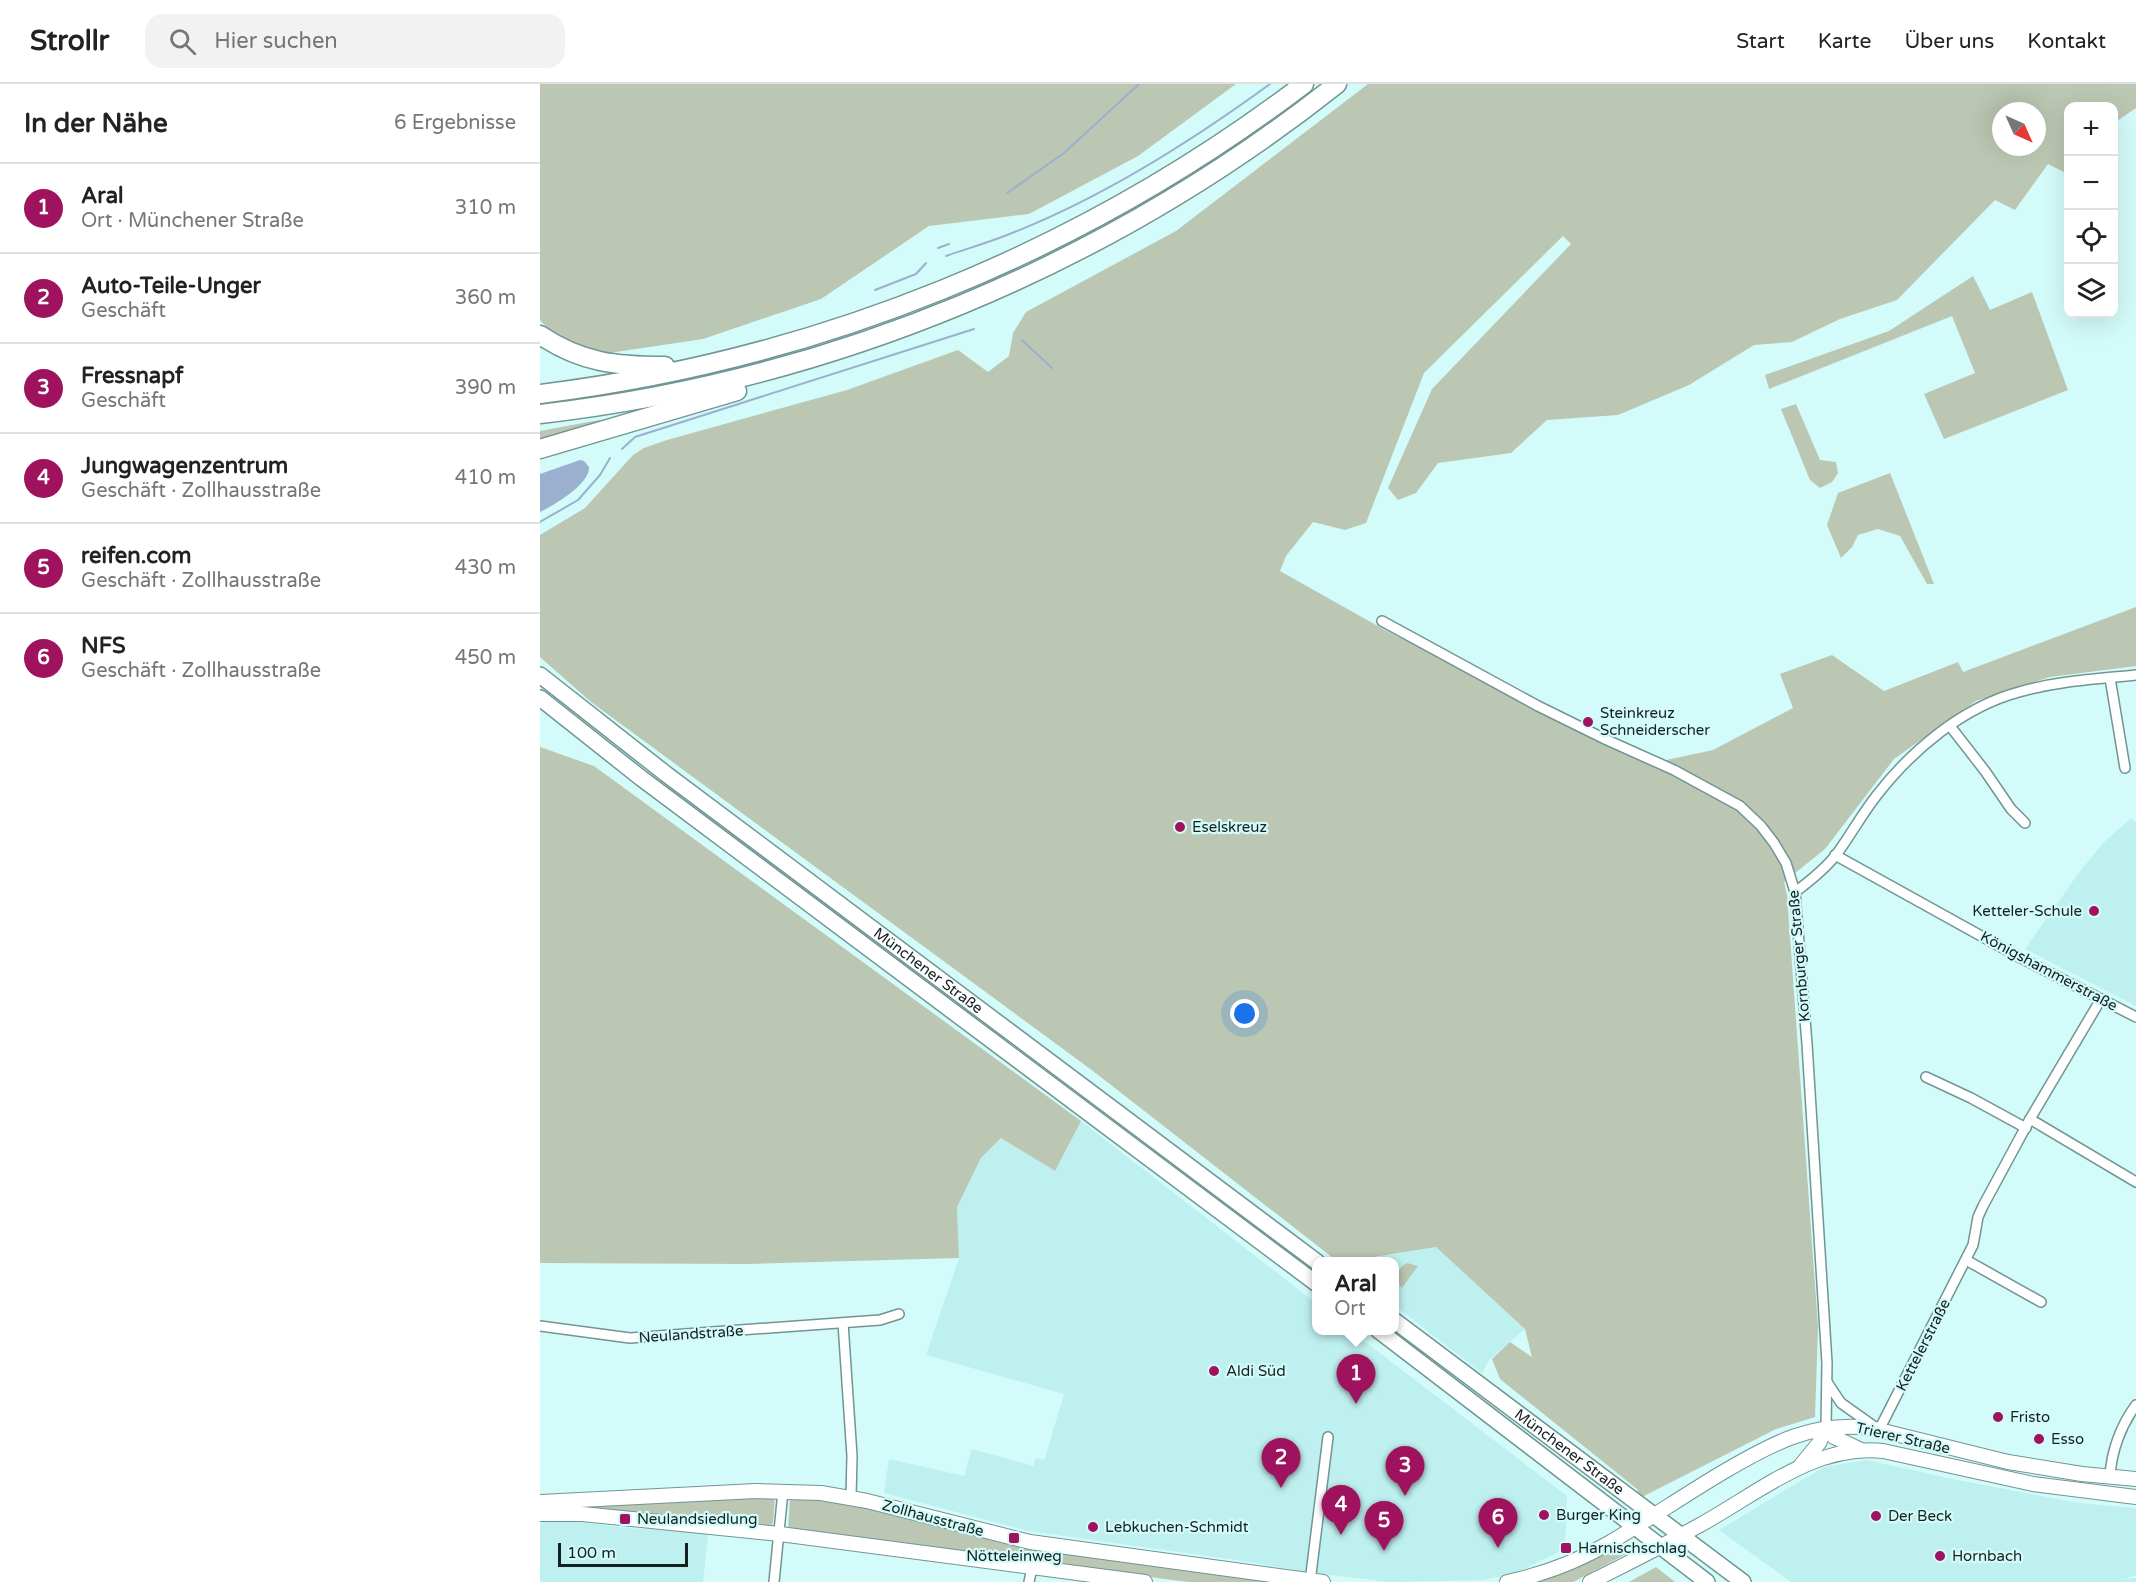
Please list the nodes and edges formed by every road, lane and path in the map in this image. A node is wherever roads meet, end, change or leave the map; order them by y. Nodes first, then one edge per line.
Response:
1 (1304, 84) edge
2 (1337, 84) edge
3 (540, 335) edge
4 (823, 355) junction
5 (703, 366) junction
6 (540, 394) edge
7 (540, 414) edge
8 (540, 449) edge
9 (1382, 621) dead end
10 (540, 675) edge
11 (2136, 675) edge
12 (2110, 678) junction
13 (540, 698) edge
14 (1950, 726) junction
15 (2125, 768) dead end
16 (2025, 823) dead end
17 (1835, 855) junction
18 (1795, 892) junction
19 (2101, 999) junction
20 (2136, 1017) edge
21 (1926, 1077) dead end
22 (2028, 1124) junction
23 (2136, 1182) edge
24 (1312, 1258) edge
25 (1966, 1260) junction
26 (1312, 1280) edge
27 (2041, 1302) dead end
28 (899, 1314) dead end
29 (843, 1323) junction
30 (1399, 1324) edge
31 (540, 1326) edge
32 (1385, 1335) edge
33 (1827, 1382) junction
34 (2136, 1405) edge
35 (1826, 1428) junction
36 (1879, 1430) junction
37 (1328, 1437) dead end
38 (1945, 1447) junction
39 (1863, 1450) junction
40 (1930, 1461) junction
41 (1800, 1467) junction
42 (2110, 1477) junction
43 (2136, 1479) edge
44 (783, 1491) junction
45 (851, 1497) junction
46 (2136, 1497) edge
47 (540, 1502) edge
48 (572, 1507) junction
49 (540, 1514) edge
50 (1653, 1515) junction
51 (1635, 1527) junction
52 (780, 1534) junction
53 (1681, 1535) junction
54 (1659, 1546) junction
55 (1030, 1575) edge
56 (1314, 1581) edge
57 (774, 1582) edge
58 (1145, 1582) edge
59 (1507, 1582) edge
60 (1590, 1582) edge
61 (1707, 1582) edge
62 (1743, 1582) edge

1 - 5 highway
2 - 4 highway
3 - 5 highway
4 - 7 highway
4 - 8 highway
5 - 6 highway
9 - 18 street, Kornburger Straße
10 - 24 main road, Münchener Straße
11 - 12 street
12 - 14 street
12 - 15 street
13 - 26 main road, Münchener Straße
14 - 16 street
14 - 17 street
17 - 18 street
17 - 19 street, Königshammerstraße
18 - 33 street, Kornburger Straße
19 - 20 street, Königshammerstraße
19 - 22 street, Kettelerstraße
21 - 22 street
22 - 23 street
22 - 25 street, Kettelerstraße
25 - 27 street
25 - 36 street, Kettelerstraße
28 - 29 street, Neulandstraße
29 - 31 street, Neulandstraße
29 - 45 street
30 - 50 main road, Münchener Straße
32 - 51 main road, Münchener Straße
33 - 35 street, Kornburger Straße
33 - 36 street
34 - 42 street
35 - 36 main road, Trierer Straße
35 - 39 main road
35 - 41 main road
35 - 50 main road, Trierer Straße
36 - 38 main road, Trierer Straße
37 - 56 street
38 - 40 main road
38 - 42 main road, Trierer Straße
39 - 40 main road, Trierer Straße
39 - 41 main road, Trierer Straße
40 - 46 main road, Trierer Straße
41 - 53 main road, Trierer Straße
42 - 43 main road, Trierer Straße
44 - 45 main road, Zollhausstraße
44 - 48 main road, Zollhausstraße
44 - 52 street
45 - 56 main road, Zollhausstraße
47 - 48 main road, Zollhausstraße
48 - 49 main road, Zollhausstraße
48 - 52 main road, Zollhausstraße
50 - 51 main road
50 - 53 main road, Münchener Straße
51 - 54 main road, Münchener Straße
51 - 59 main road
52 - 55 main road, Zollhausstraße
52 - 57 street
53 - 54 main road
53 - 62 main road, Münchener Straße
54 - 60 main road
54 - 61 main road, Münchener Straße
55 - 58 main road, Zollhausstraße

